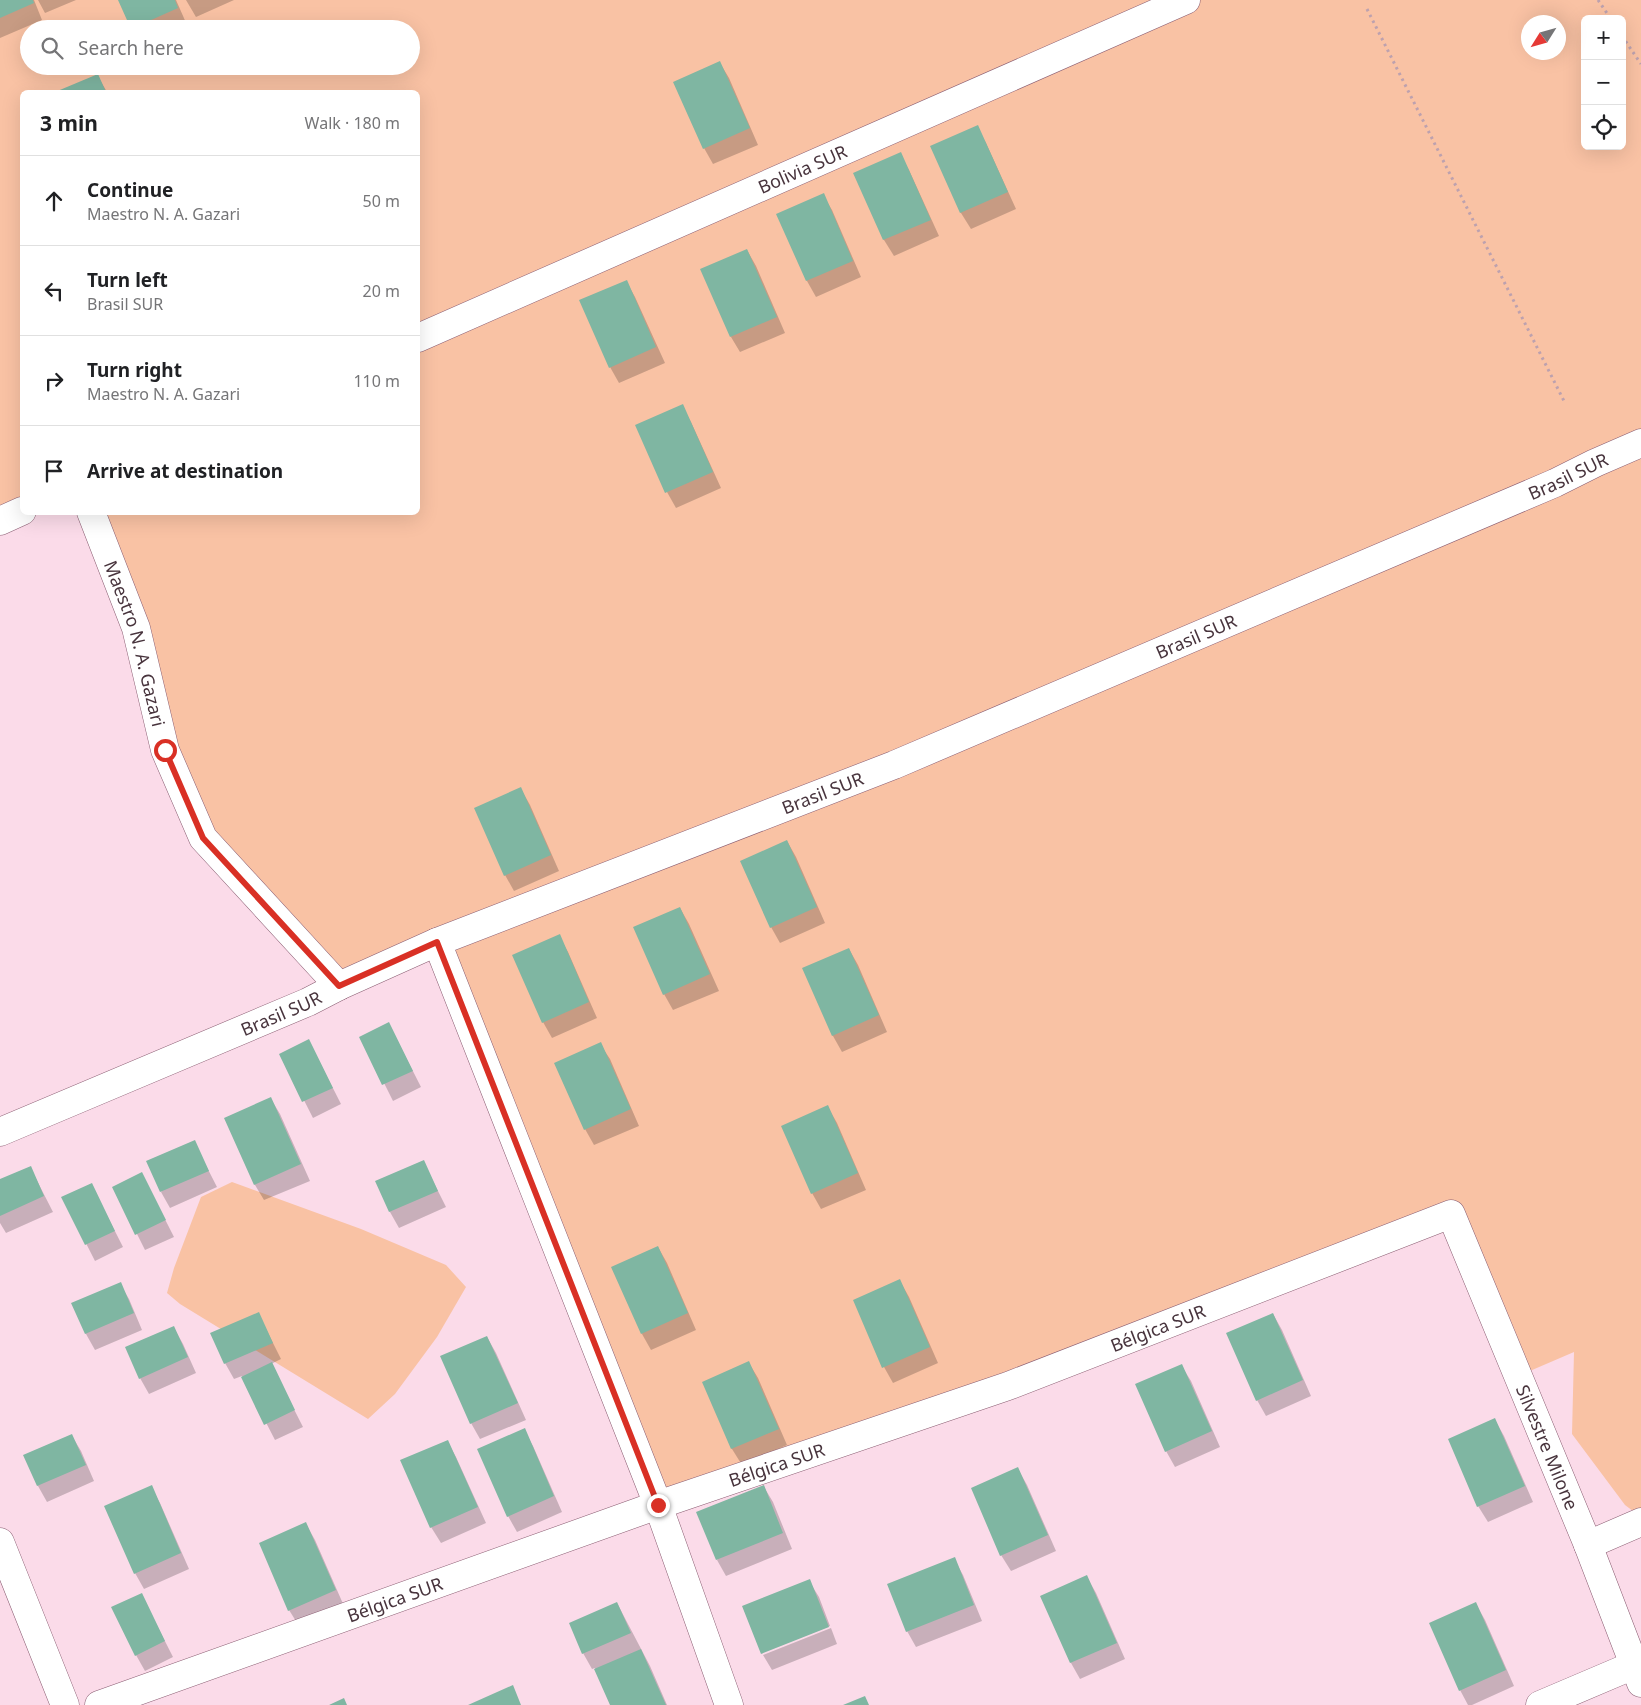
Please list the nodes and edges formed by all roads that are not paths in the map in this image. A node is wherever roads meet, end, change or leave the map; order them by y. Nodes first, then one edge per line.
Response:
1 (1186, 0) edge
2 (420, 337) edge
3 (1641, 443) edge
4 (20, 512) edge
5 (93, 515) edge
6 (0, 521) edge
7 (437, 942) junction
8 (339, 986) junction
9 (0, 1132) edge
10 (1451, 1214) joint
11 (658, 1505) junction
12 (1641, 1522) edge
13 (0, 1542) edge
14 (1588, 1546) junction
15 (1638, 1674) edge
16 (64, 1705) edge
17 (99, 1705) edge
18 (729, 1705) edge
19 (1540, 1705) edge

1 - 2 street, Bolivia SUR
3 - 7 street, Brasil SUR
4 - 6 street
5 - 8 street, Maestro N. A. Gazari
7 - 8 street, Brasil SUR
7 - 11 street
8 - 9 street, Brasil SUR
10 - 11 street, Bélgica SUR
10 - 14 street, Silvestre Milone
11 - 17 street, Bélgica SUR
11 - 18 street
12 - 14 street
13 - 16 street
14 - 15 street, Silvestre Milone
15 - 19 street

